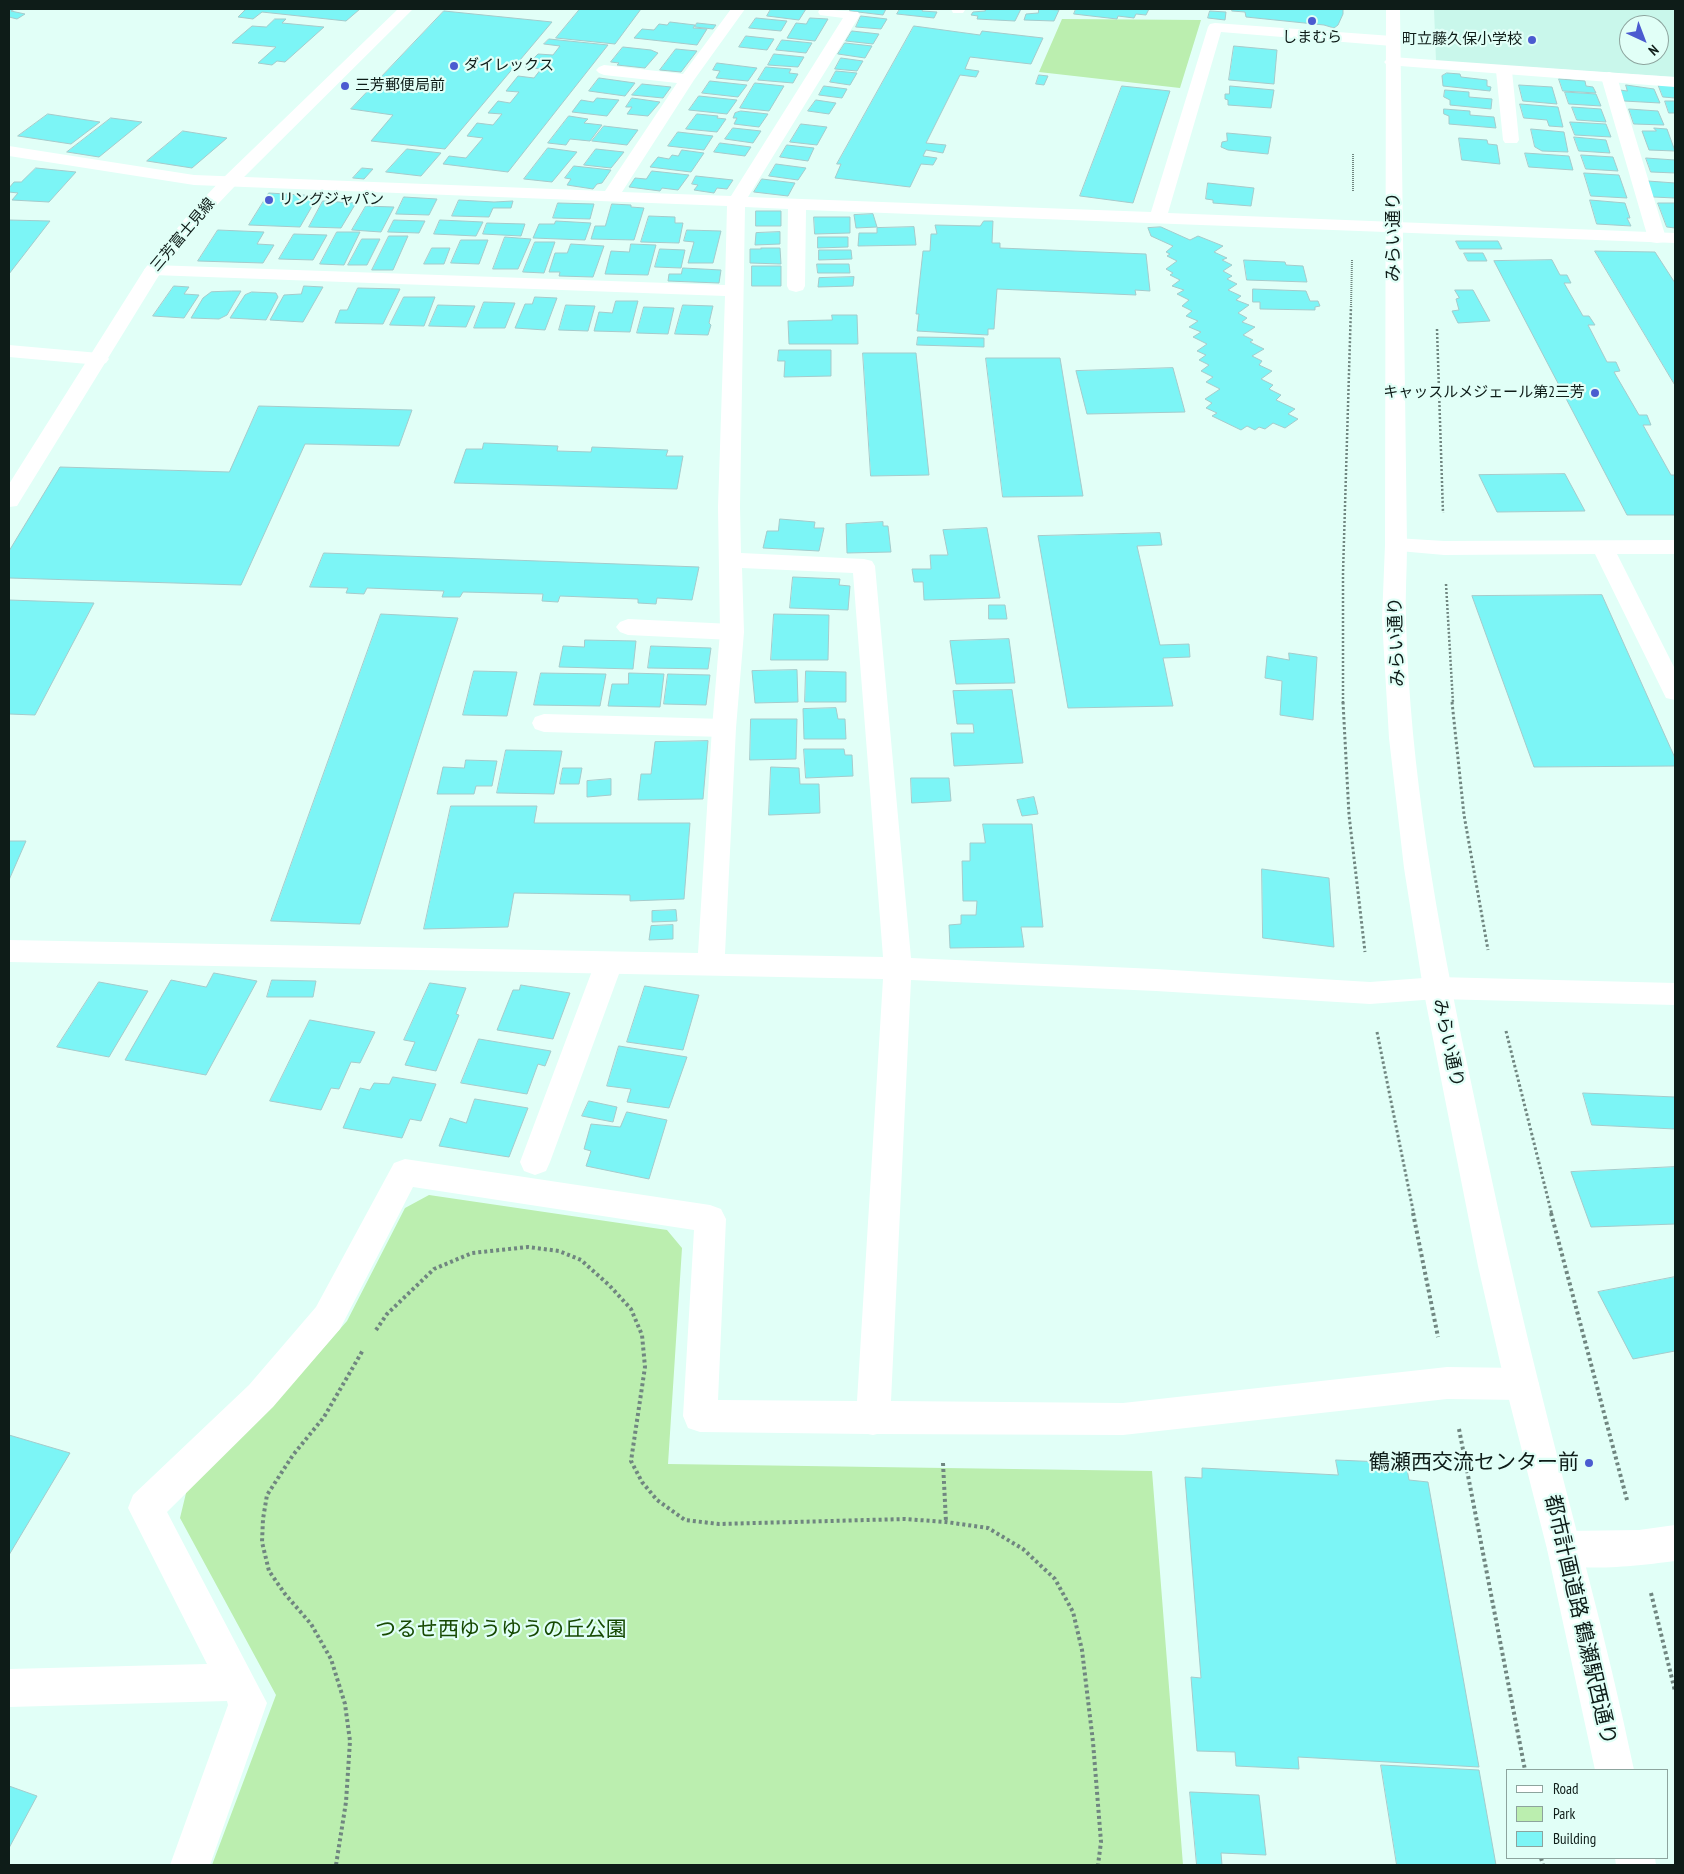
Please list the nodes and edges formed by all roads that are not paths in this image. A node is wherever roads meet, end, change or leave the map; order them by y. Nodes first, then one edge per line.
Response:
1 (406, 9) edge
2 (738, 9) edge
3 (827, 9) edge
4 (1393, 9) edge
5 (1392, 52) junction
6 (604, 70) dead end
7 (1504, 71) junction
8 (1609, 77) junction
9 (687, 79) junction
10 (1675, 82) edge
11 (1510, 140) dead end
12 (12, 156) edge
13 (229, 182) junction
14 (609, 198) junction
15 (736, 202) junction
16 (797, 204) junction
17 (1158, 218) junction
18 (1394, 228) junction
19 (1657, 238) junction
20 (1675, 238) edge
21 (153, 270) junction
22 (796, 286) dead end
23 (733, 291) junction
24 (9, 350) edge
25 (99, 359) junction
26 (9, 501) edge
27 (1396, 545) junction
28 (1675, 547) edge
29 (1603, 548) junction
30 (730, 560) junction
31 (628, 627) dead end
32 (732, 632) junction
33 (1675, 692) edge
34 (544, 723) dead end
35 (724, 728) junction
36 (9, 951) edge
37 (609, 963) junction
38 (711, 965) junction
39 (898, 968) junction
40 (1437, 988) junction
41 (1675, 994) edge
42 (535, 1162) dead end
43 (1494, 1266) joint
44 (1522, 1384) junction
45 (873, 1418) junction
46 (1675, 1543) edge
47 (1565, 1550) junction
48 (237, 1682) junction
49 (9, 1688) edge
50 (1615, 1769) edge
51 (190, 1865) edge

1 - 13 street, 三芳富士見線
2 - 9 street
3 - 15 street
4 - 5 street, みらい通り
5 - 7 street
5 - 17 street
5 - 18 street, みらい通り
6 - 9 street
7 - 8 street
7 - 11 street
8 - 10 street
8 - 19 street
9 - 14 street
12 - 13 street
13 - 14 street
13 - 21 street, 三芳富士見線
14 - 15 street
15 - 16 street
15 - 23 street
16 - 17 street
16 - 22 street
17 - 18 street
18 - 19 street
18 - 27 street, みらい通り
19 - 20 street
21 - 23 street
21 - 25 street, 三芳富士見線
23 - 30 street
24 - 25 street
25 - 26 street, 三芳富士見線
27 - 29 street
27 - 40 street, みらい通り
28 - 29 street
29 - 33 street
30 - 32 street
30 - 39 street
31 - 32 street
32 - 35 street
34 - 35 street
35 - 38 street
36 - 37 street
37 - 38 street
37 - 42 street
38 - 39 street
39 - 40 street
39 - 45 street
40 - 41 street
40 - 43 street, みらい通り
43 - 44 street, 都市計画道路 鶴瀬駅西通り
44 - 45 street
44 - 47 street, 都市計画道路 鶴瀬駅西通り
45 - 48 street
46 - 47 street
47 - 50 street, 都市計画道路 鶴瀬駅西通り
48 - 49 street
48 - 51 street

